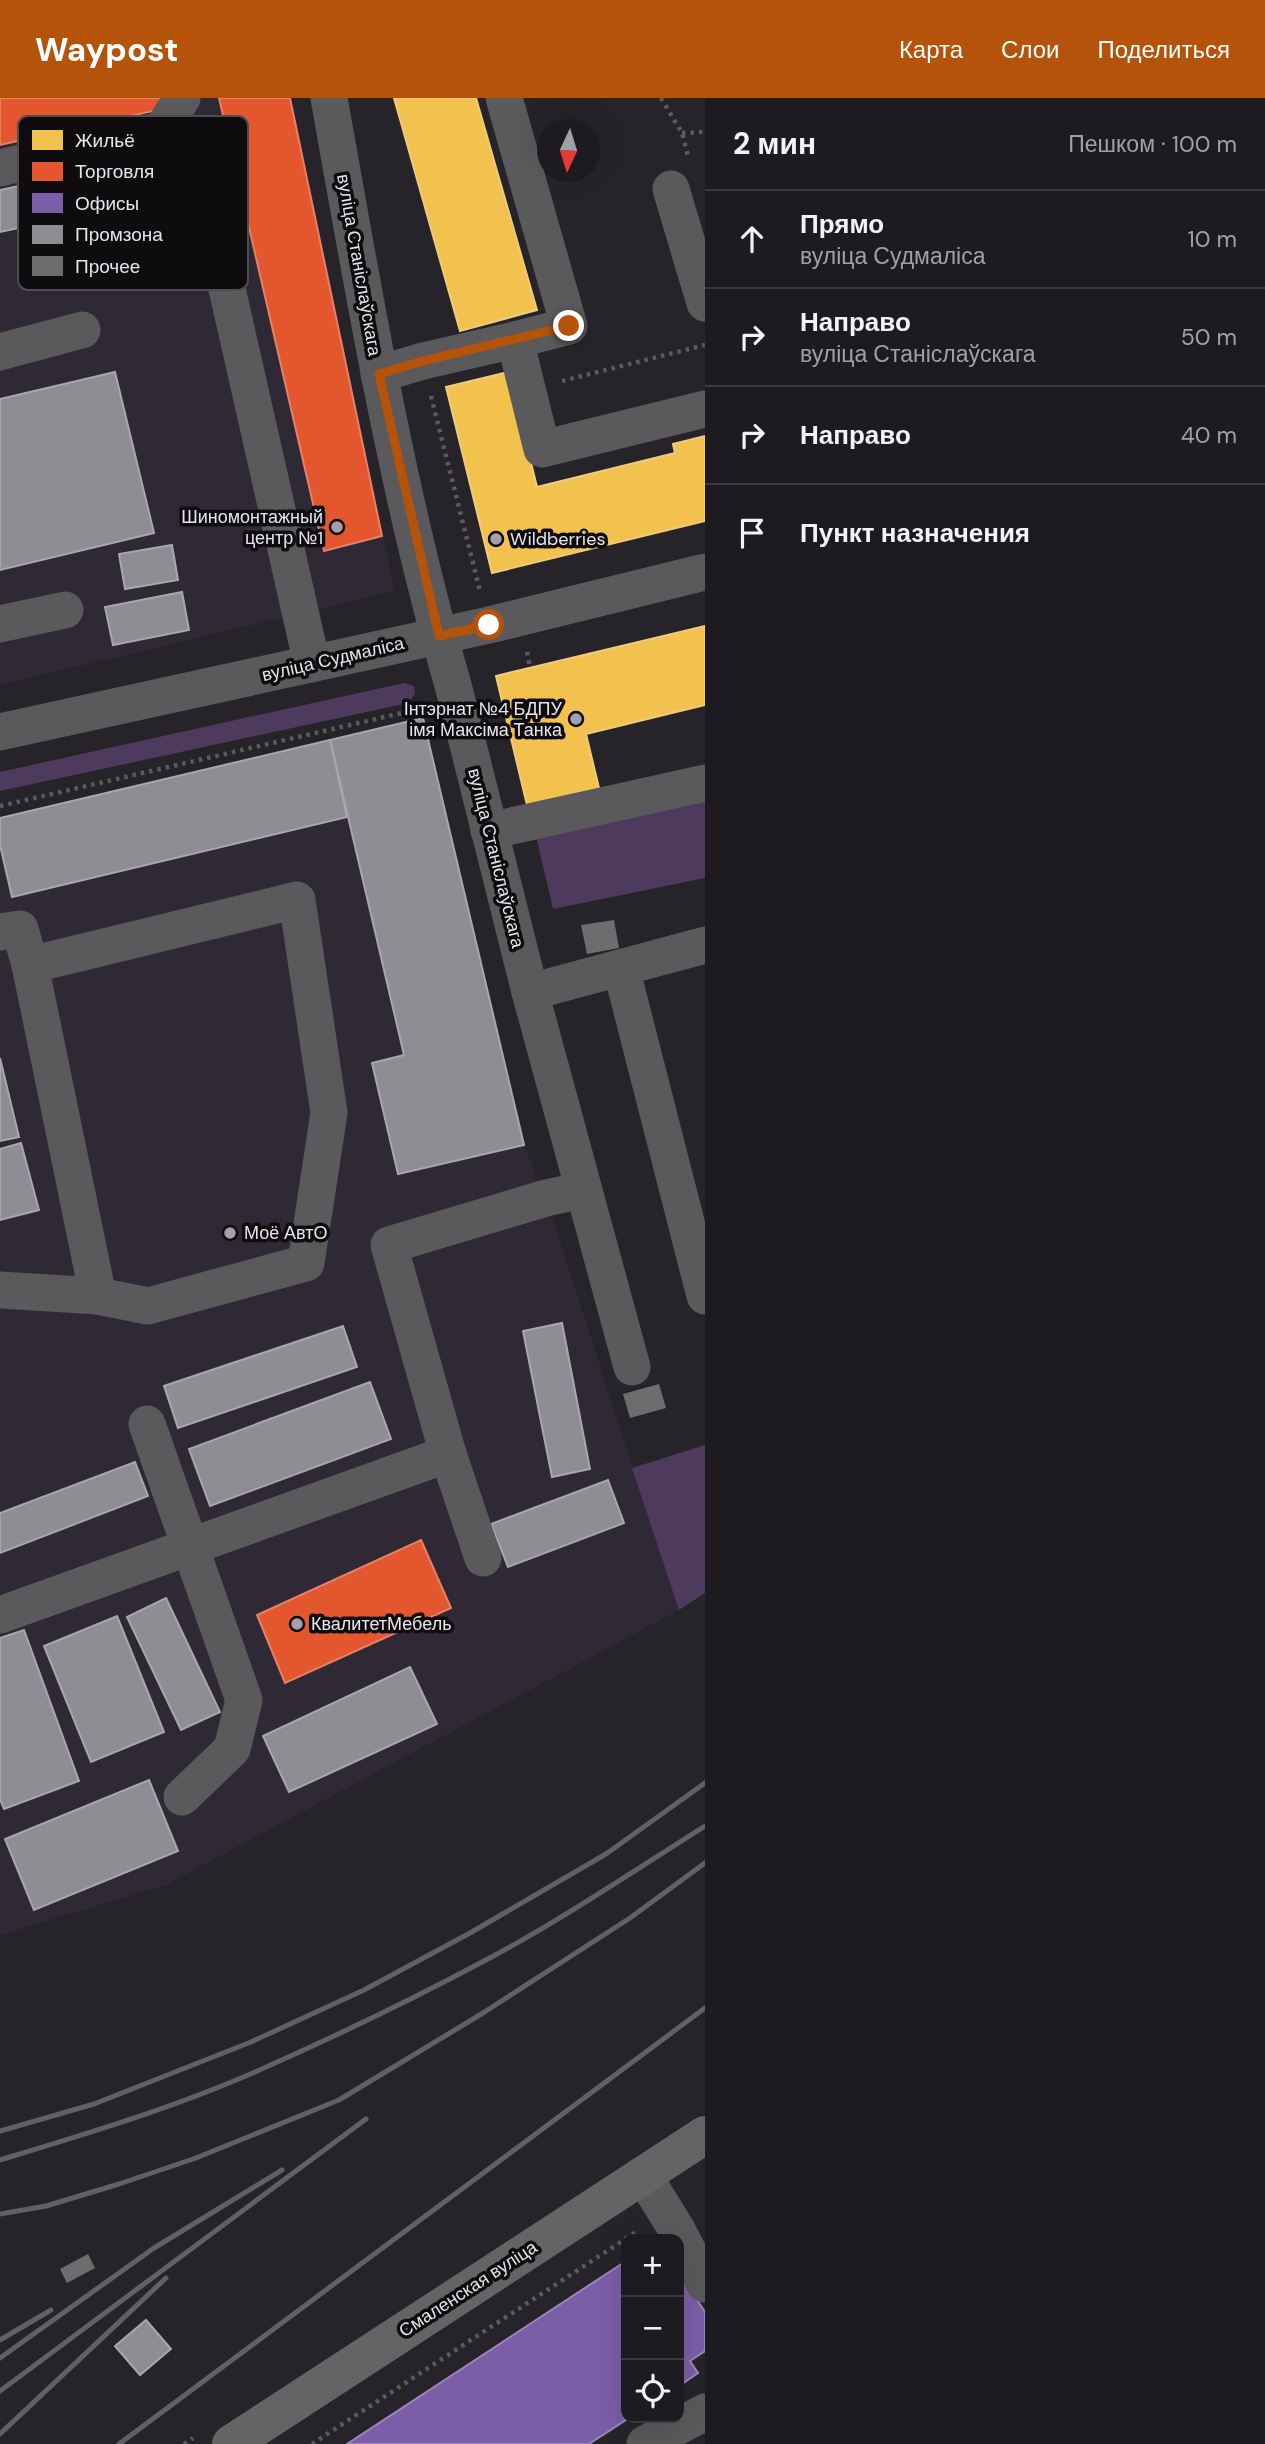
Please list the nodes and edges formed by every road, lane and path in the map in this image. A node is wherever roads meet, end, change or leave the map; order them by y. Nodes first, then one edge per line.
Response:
1 (182, 98) edge
2 (329, 98) edge
3 (504, 98) edge
4 (662, 98) edge
5 (171, 116) edge
6 (705, 132) edge
7 (682, 133) junction
8 (18, 164) edge
9 (0, 168) edge
10 (680, 174) joint
11 (227, 290) edge
12 (705, 303) edge
13 (82, 330) dead end
14 (515, 340) junction
15 (705, 345) edge
16 (0, 352) edge
17 (423, 361) junction
18 (379, 374) junction
19 (528, 390) junction
20 (705, 409) edge
21 (705, 572) edge
22 (480, 592) dead end
23 (65, 610) dead end
24 (0, 624) edge
25 (439, 636) junction
26 (526, 652) dead end
27 (312, 664) junction
28 (530, 668) dead end
29 (423, 699) dead end
30 (0, 732) edge
31 (705, 783) edge
32 (0, 806) edge
33 (489, 831) junction
34 (0, 932) edge
35 (705, 947) edge
36 (30, 965) junction
37 (621, 968) junction
38 (530, 992) junction
39 (583, 1190) junction
40 (0, 1290) edge
41 (98, 1296) junction
42 (705, 1296) edge
43 (632, 1367) dead end
44 (147, 1424) dead end
45 (449, 1454) junction
46 (189, 1547) junction
47 (483, 1558) dead end
48 (0, 1615) edge
49 (182, 1797) dead end
50 (705, 2134) edge
51 (643, 2175) junction
52 (667, 2213) junction
53 (705, 2284) edge
54 (705, 2412) edge
55 (250, 2439) edge
56 (312, 2444) edge
57 (645, 2444) edge

1 - 5 street
2 - 18 street, вуліца Станіслаўскага
3 - 14 street
4 - 7 path
6 - 7 path
7 - 10 path
8 - 9 street
10 - 12 street
11 - 27 street
13 - 16 street
14 - 17 street
14 - 19 street
15 - 19 path
17 - 18 street
17 - 22 path
18 - 25 street, вуліца Станіслаўскага
19 - 20 street
21 - 25 street, вуліца Судмаліса
23 - 24 street
25 - 27 street, вуліца Судмаліса
25 - 33 street, вуліца Станіслаўскага
26 - 28 path
27 - 30 street, вуліца Судмаліса
29 - 32 path
31 - 33 street
33 - 38 street, вуліца Станіслаўскага
34 - 36 street
35 - 37 street
36 - 41 street
36 - 41 street
37 - 38 street
37 - 42 street
38 - 39 street, вуліца Станіслаўскага
39 - 43 street, вуліца Станіслаўскага
39 - 45 street
40 - 41 street
44 - 46 street
45 - 46 street
45 - 47 street
46 - 48 street
46 - 49 street
50 - 51 main road, Смаленская вуліца
51 - 52 street
51 - 55 main road, Смаленская вуліца
52 - 53 street
52 - 56 path
54 - 57 street

